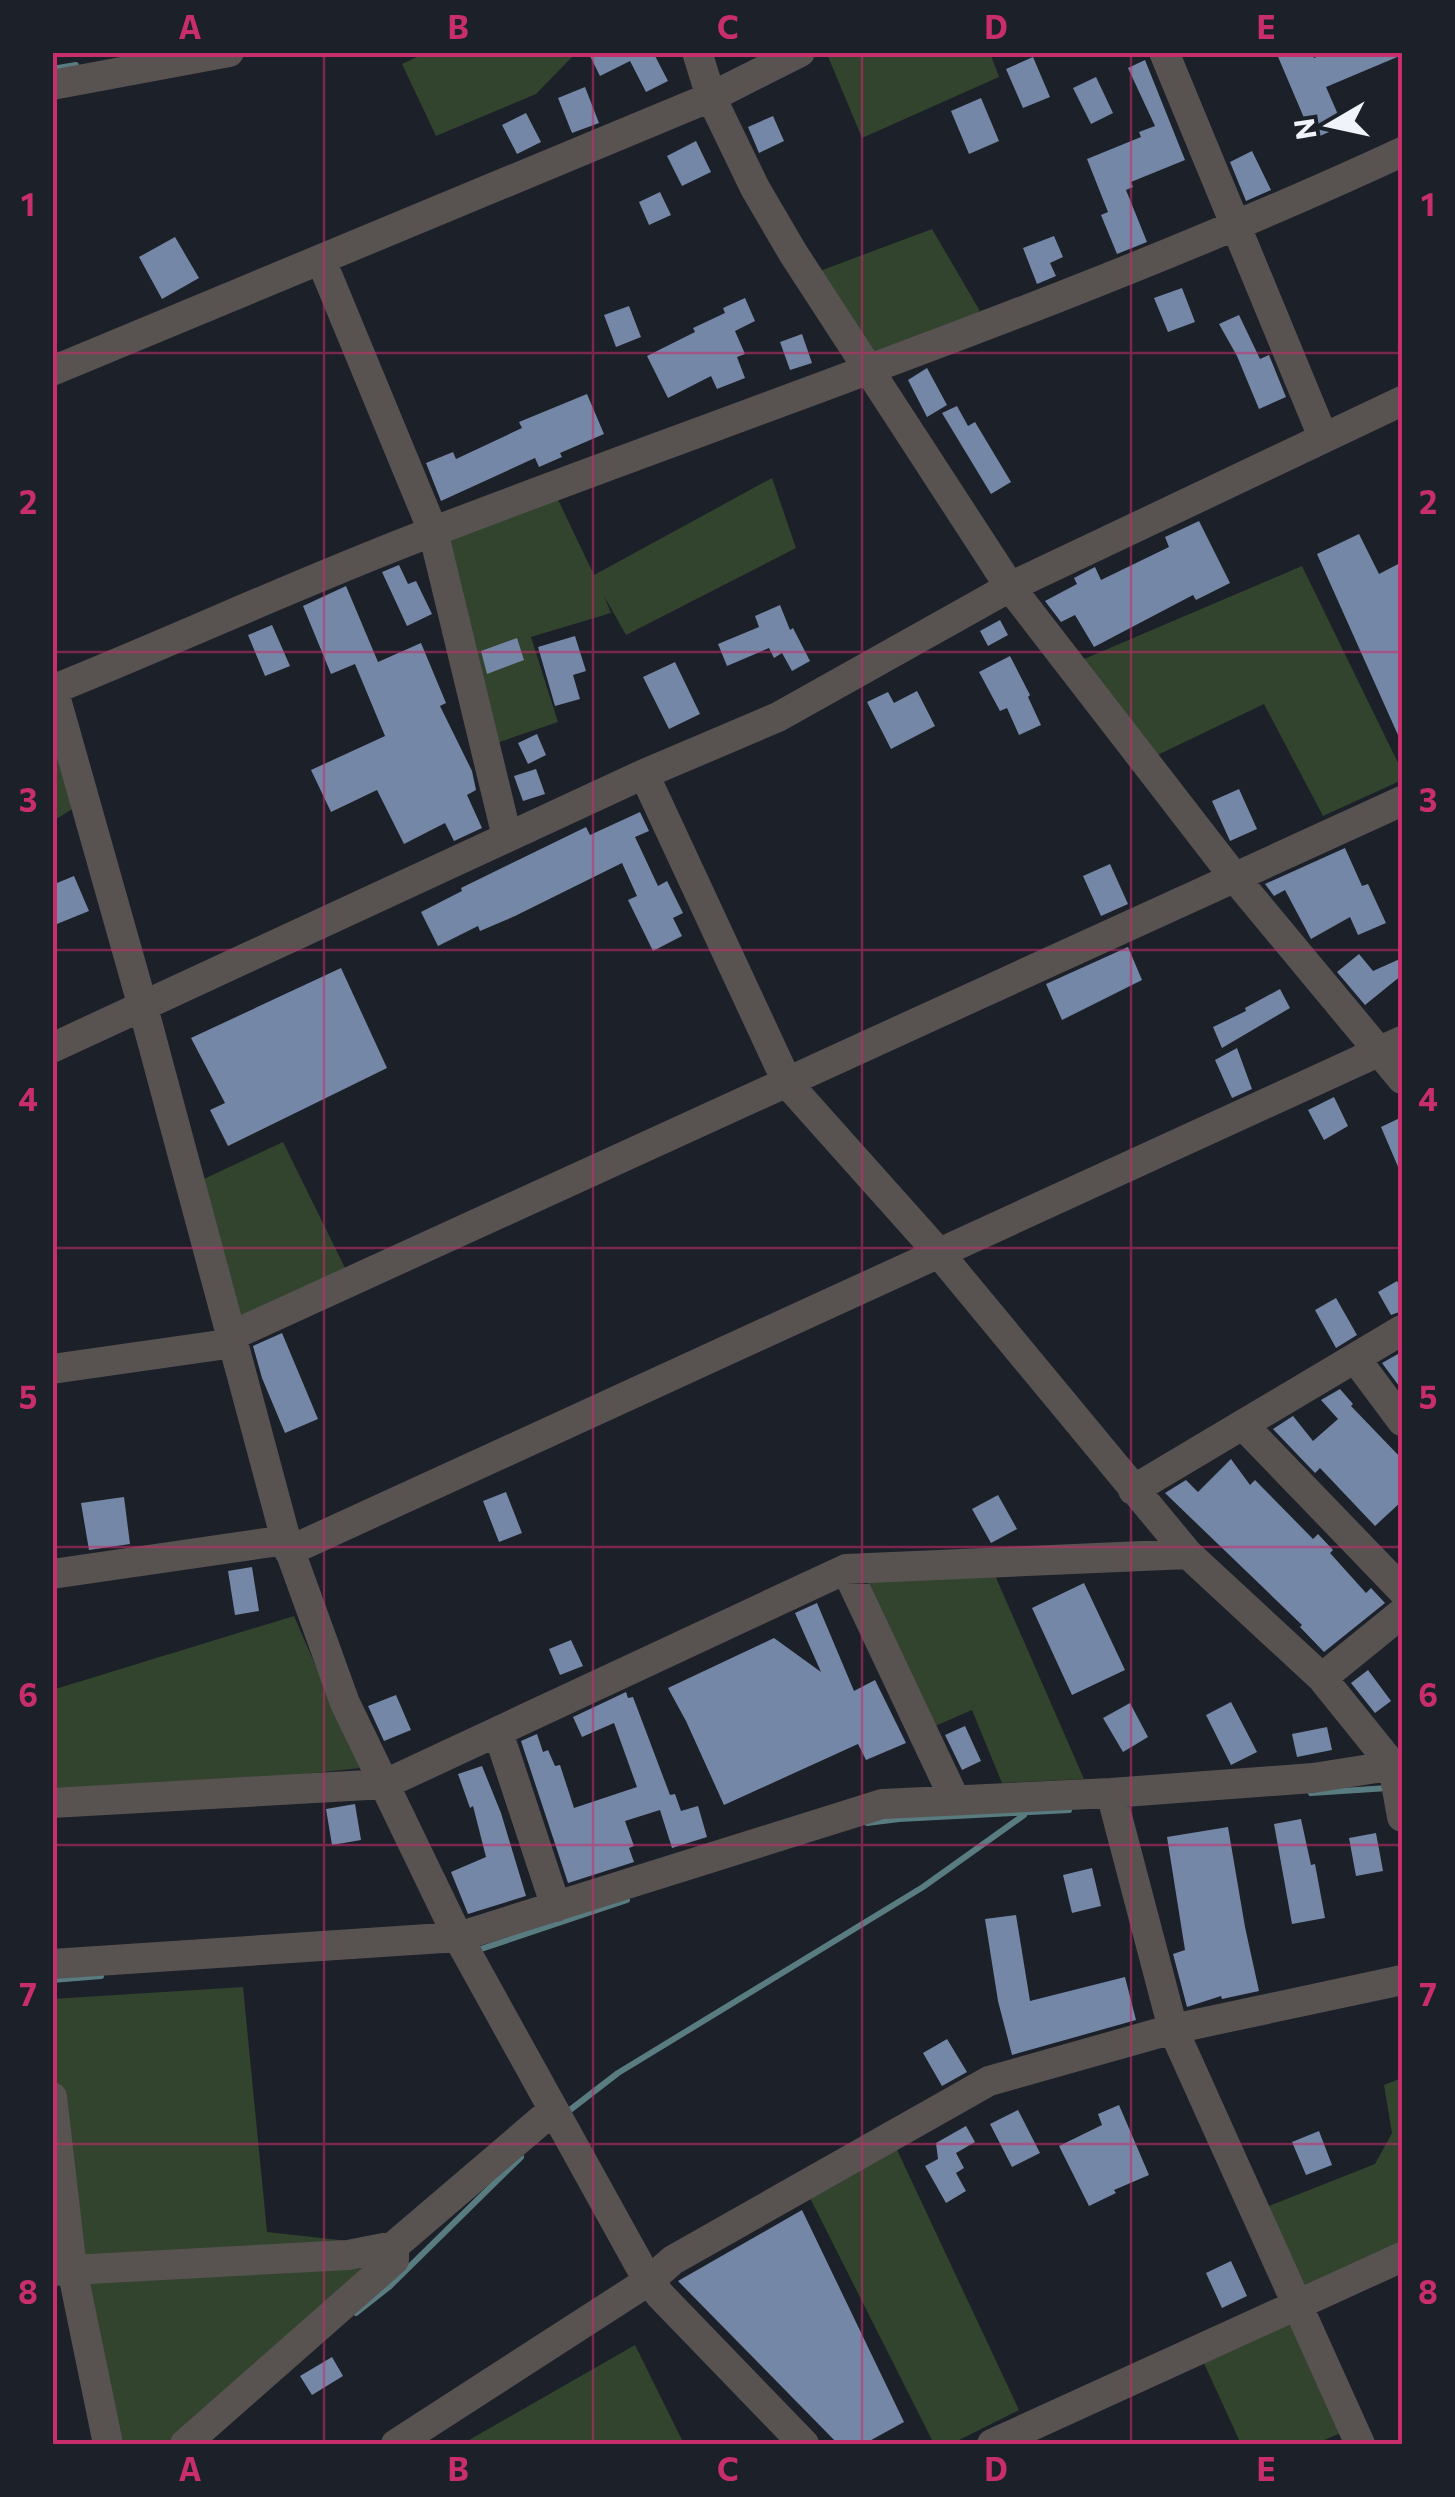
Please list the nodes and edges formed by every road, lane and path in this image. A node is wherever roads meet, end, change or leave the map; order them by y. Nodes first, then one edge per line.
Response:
1 (229, 52) edge
2 (697, 52) edge
3 (800, 52) edge
4 (1164, 52) edge
5 (52, 85) edge
6 (711, 96) junction
7 (1402, 152) edge
8 (1236, 226) junction
9 (320, 260) junction
10 (870, 368) junction
11 (52, 371) edge
12 (1402, 401) edge
13 (1324, 437) junction
14 (434, 531) junction
15 (1010, 588) junction
16 (53, 688) edge
17 (644, 774) junction
18 (1402, 801) edge
19 (506, 837) junction
20 (1235, 878) junction
21 (143, 1006) junction
22 (1391, 1046) edge
23 (52, 1048) edge
24 (1402, 1079) edge
25 (788, 1084) junction
26 (938, 1252) junction
27 (1402, 1330) edge
28 (232, 1339) junction
29 (1356, 1358) junction
30 (52, 1369) edge
31 (1402, 1421) edge
32 (1243, 1425) junction
33 (1132, 1490) junction
34 (288, 1545) junction
35 (1188, 1554) junction
36 (846, 1569) junction
37 (52, 1574) edge
38 (1402, 1590) edge
39 (1402, 1613) edge
40 (1322, 1678) junction
41 (498, 1732) junction
42 (1398, 1765) edge
43 (385, 1784) junction
44 (955, 1800) junction
45 (52, 1803) edge
46 (1114, 1804) junction
47 (1401, 1804) edge
48 (556, 1907) junction
49 (458, 1937) junction
50 (52, 1964) edge
51 (1402, 1980) edge
52 (1173, 2029) junction
53 (52, 2097) edge
54 (558, 2121) junction
55 (394, 2246) junction
56 (1402, 2257) edge
57 (62, 2270) edge
58 (650, 2280) junction
59 (1298, 2304) junction
60 (108, 2444) edge
61 (184, 2444) edge
62 (396, 2444) edge
63 (804, 2444) edge
64 (992, 2444) edge
65 (1360, 2444) edge

1 - 5 street
2 - 6 street
3 - 6 street
4 - 8 street
6 - 9 street
6 - 10 street
7 - 8 street
8 - 10 street
8 - 13 street
9 - 11 street
9 - 14 street
10 - 14 street
10 - 15 street
12 - 13 street
13 - 15 street
14 - 16 street
14 - 19 street
15 - 17 street
15 - 20 street
16 - 21 street
17 - 19 street
17 - 25 street
18 - 20 street
19 - 21 street
20 - 22 street
20 - 25 street
21 - 23 street
21 - 28 street
22 - 24 street
22 - 26 street
25 - 26 street
25 - 28 street
26 - 33 street
26 - 34 street
27 - 29 street
28 - 30 street
28 - 34 street
29 - 31 street
29 - 32 street
32 - 33 street
32 - 38 street
33 - 35 street
34 - 37 street
34 - 43 street
35 - 36 street
35 - 40 street
36 - 41 street
36 - 44 street
39 - 40 street
40 - 42 street
41 - 43 street
41 - 48 street
42 - 46 street
42 - 47 street
43 - 45 street
43 - 49 street
44 - 46 street
44 - 48 street
46 - 52 street
48 - 49 street
49 - 50 street
49 - 54 street
51 - 52 street
52 - 58 street
52 - 59 street
53 - 57 street
54 - 55 street
54 - 58 street
55 - 57 street
55 - 61 street
56 - 59 street
57 - 60 street
58 - 62 street
58 - 63 street
59 - 64 street
59 - 65 street

